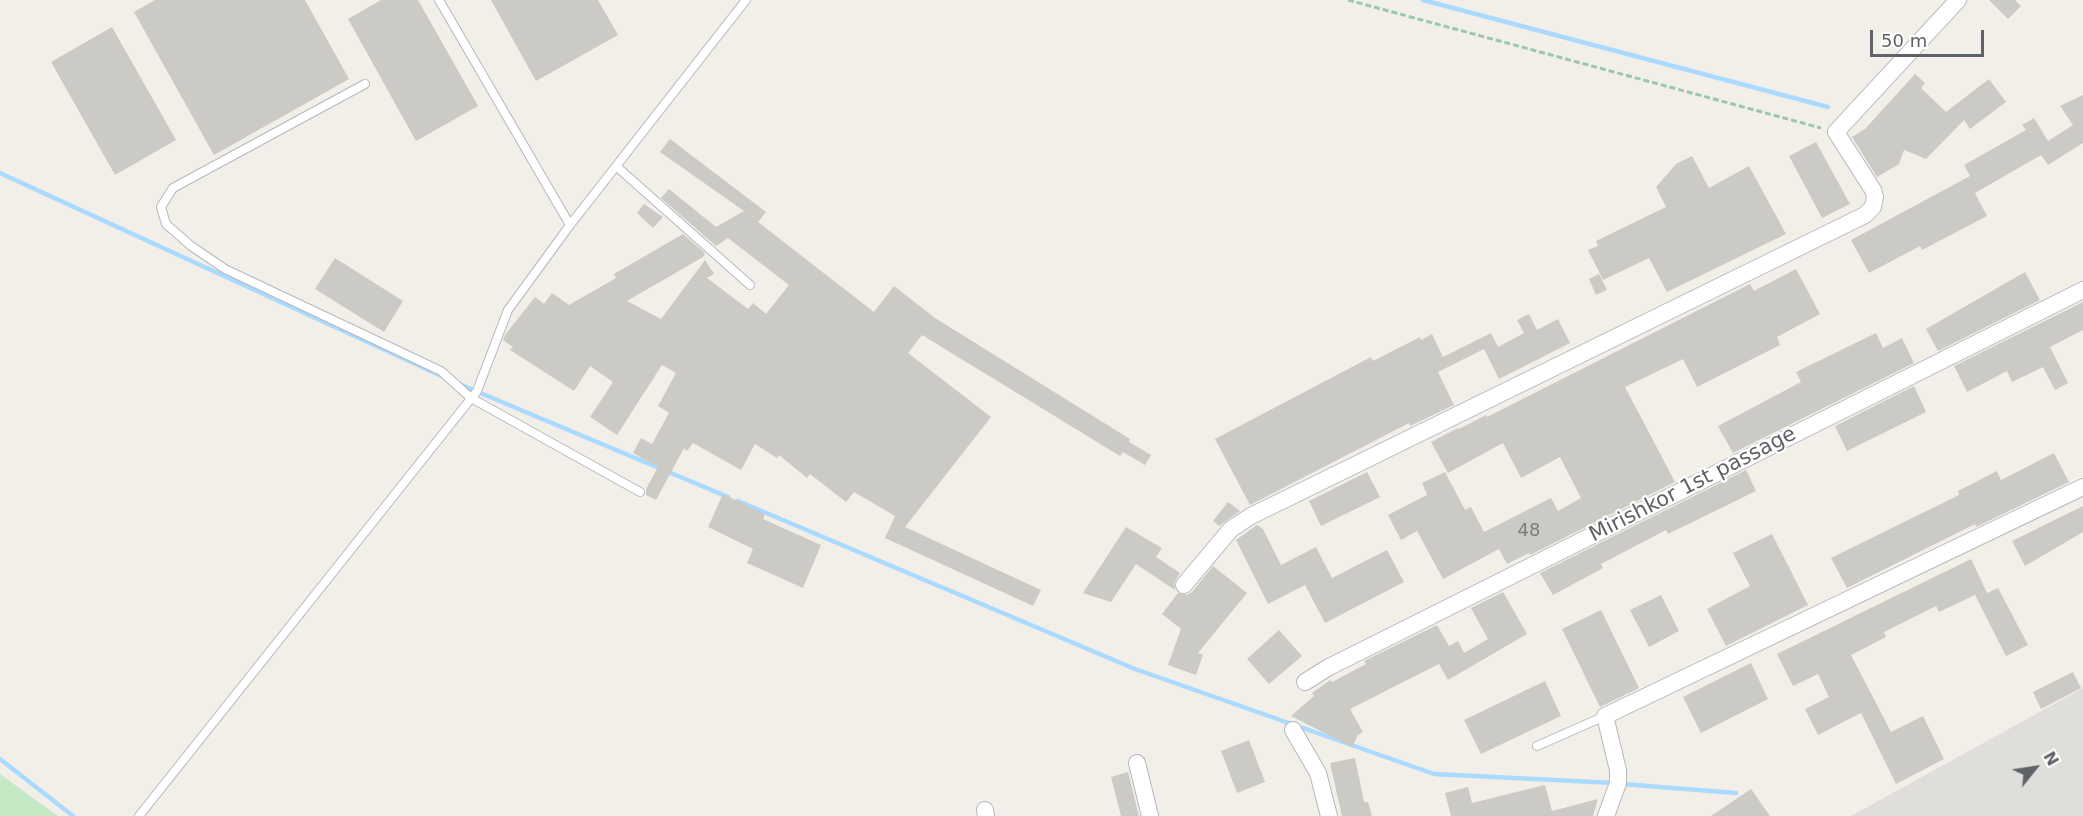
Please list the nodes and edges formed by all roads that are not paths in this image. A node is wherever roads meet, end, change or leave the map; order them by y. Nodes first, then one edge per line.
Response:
1 (439, 0) edge
2 (746, 0) edge
3 (1958, 0) edge
4 (364, 84) dead end
5 (616, 166) junction
6 (570, 225) junction
7 (750, 285) dead end
8 (2083, 290) edge
9 (471, 398) junction
10 (2083, 487) edge
11 (640, 492) dead end
12 (1184, 585) dead end
13 (1305, 682) dead end
14 (1605, 716) junction
15 (1293, 730) dead end
16 (1537, 746) dead end
17 (1137, 763) dead end
18 (139, 816) edge
19 (1150, 816) edge
20 (1329, 816) edge
21 (1606, 816) edge

1 - 6 lane
2 - 5 lane
3 - 12 street
4 - 9 lane
5 - 6 lane
5 - 7 lane
6 - 9 lane
8 - 13 street, Mirishkor 1st passage
9 - 11 lane
9 - 18 lane
10 - 14 street
14 - 16 lane
14 - 21 street
15 - 20 street
17 - 19 street

